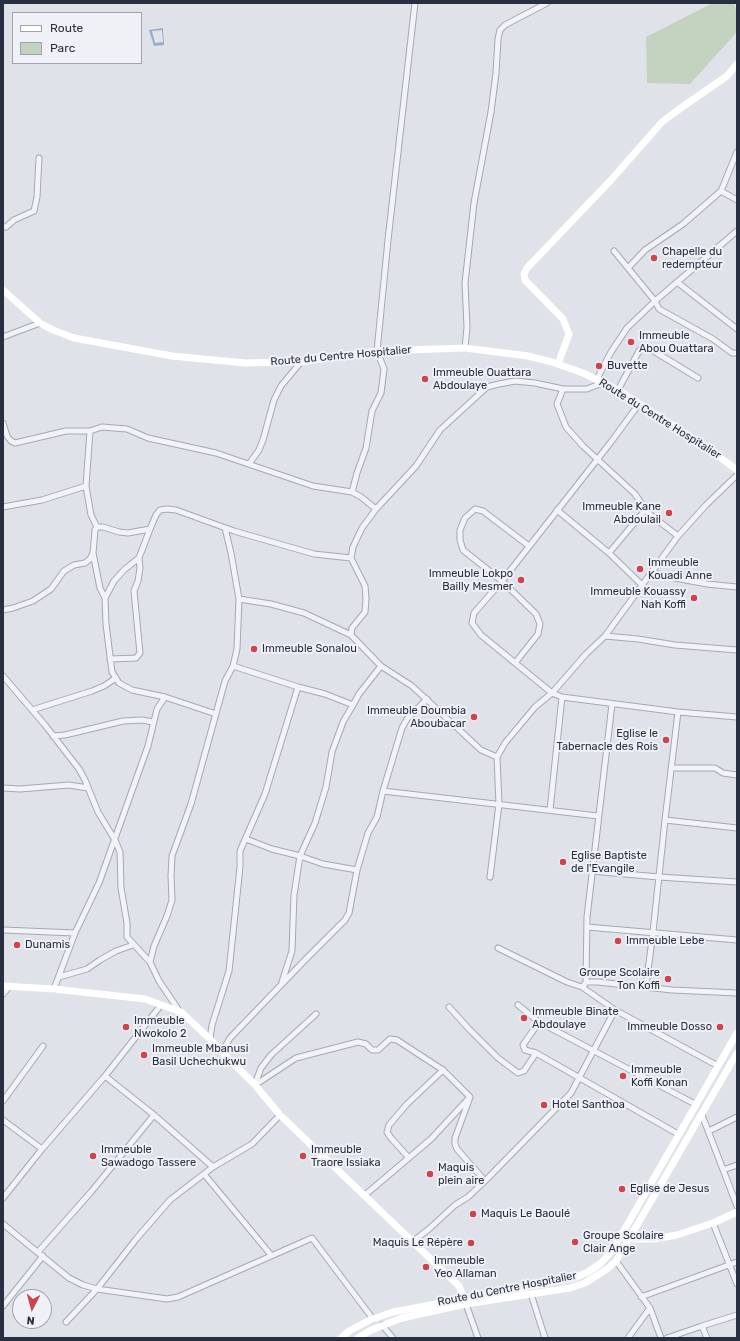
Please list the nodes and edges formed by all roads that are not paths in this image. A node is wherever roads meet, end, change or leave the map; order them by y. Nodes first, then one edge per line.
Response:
1 (415, 3) edge
2 (547, 3) edge
3 (737, 64) edge
4 (737, 152) edge
5 (39, 158) dead end
6 (721, 191) junction
7 (737, 200) edge
8 (3, 227) edge
9 (737, 232) edge
10 (614, 251) dead end
11 (628, 268) junction
12 (677, 282) junction
13 (3, 290) edge
14 (655, 301) junction
15 (40, 323) junction
16 (737, 329) edge
17 (3, 337) edge
18 (465, 348) junction
19 (377, 351) junction
20 (737, 353) edge
21 (301, 362) junction
22 (558, 364) junction
23 (698, 378) dead end
24 (599, 381) junction
25 (563, 389) junction
26 (618, 390) junction
27 (639, 404) junction
28 (3, 423) edge
29 (90, 431) junction
30 (597, 459) junction
31 (249, 464) junction
32 (737, 470) edge
33 (737, 475) edge
34 (86, 486) junction
35 (352, 492) junction
36 (3, 507) edge
37 (376, 509) junction
38 (646, 509) junction
39 (557, 510) junction
40 (96, 527) junction
41 (225, 528) junction
42 (150, 529) junction
43 (678, 536) junction
44 (529, 546) junction
45 (93, 553) junction
46 (609, 553) junction
47 (139, 558) junction
48 (352, 558) junction
49 (652, 572) junction
50 (502, 581) junction
51 (642, 585) junction
52 (737, 587) edge
53 (105, 598) junction
54 (239, 599) junction
55 (3, 610) edge
56 (351, 635) junction
57 (605, 636) junction
58 (737, 650) edge
59 (110, 659) junction
60 (516, 663) junction
61 (233, 666) junction
62 (381, 666) junction
63 (3, 676) edge
64 (116, 678) junction
65 (298, 687) junction
66 (552, 693) junction
67 (165, 697) junction
68 (562, 697) junction
69 (427, 699) junction
70 (612, 704) junction
71 (353, 705) junction
72 (32, 710) junction
73 (678, 712) junction
74 (216, 714) junction
75 (737, 717) edge
76 (153, 722) junction
77 (53, 736) junction
78 (497, 756) junction
79 (672, 768) junction
80 (737, 775) edge
81 (3, 788) edge
82 (88, 788) junction
83 (383, 791) junction
84 (499, 804) junction
85 (550, 810) junction
86 (598, 816) junction
87 (665, 820) junction
88 (737, 828) edge
89 (246, 839) junction
90 (115, 840) junction
91 (300, 856) junction
92 (357, 870) junction
93 (591, 871) junction
94 (490, 877) dead end
95 (659, 877) junction
96 (737, 882) edge
97 (587, 927) junction
98 (3, 930) edge
99 (653, 932) junction
100 (75, 933) junction
101 (737, 940) edge
102 (133, 945) junction
103 (498, 948) dead end
104 (150, 962) junction
105 (58, 977) junction
106 (586, 982) junction
107 (281, 985) junction
108 (6, 986) edge
109 (646, 986) junction
110 (582, 987) junction
111 (54, 989) junction
112 (737, 993) edge
113 (3, 994) edge
114 (161, 1005) junction
115 (518, 1005) dead end
116 (449, 1007) dead end
117 (615, 1010) junction
118 (181, 1012) junction
119 (316, 1014) dead end
120 (539, 1022) junction
121 (737, 1033) edge
122 (210, 1039) junction
123 (43, 1046) dead end
124 (592, 1050) junction
125 (222, 1052) junction
126 (536, 1053) junction
127 (737, 1053) edge
128 (718, 1066) junction
129 (443, 1070) junction
130 (105, 1076) junction
131 (580, 1078) junction
132 (255, 1085) junction
133 (470, 1097) junction
134 (3, 1102) edge
135 (695, 1104) junction
136 (702, 1114) junction
137 (154, 1115) junction
138 (280, 1115) junction
139 (737, 1117) edge
140 (3, 1120) edge
141 (709, 1131) junction
142 (678, 1134) junction
143 (42, 1149) junction
144 (409, 1158) junction
145 (737, 1165) edge
146 (213, 1167) junction
147 (723, 1170) junction
148 (204, 1174) junction
149 (485, 1181) junction
150 (365, 1195) junction
151 (3, 1198) edge
152 (737, 1206) edge
153 (737, 1212) edge
154 (713, 1222) junction
155 (3, 1224) edge
156 (619, 1239) junction
157 (630, 1239) junction
158 (412, 1242) junction
159 (38, 1252) junction
160 (43, 1256) junction
161 (271, 1256) junction
162 (616, 1261) junction
163 (737, 1262) edge
164 (729, 1264) junction
165 (737, 1284) edge
166 (97, 1289) junction
167 (531, 1294) junction
168 (641, 1297) junction
169 (465, 1301) junction
170 (3, 1306) edge
171 (650, 1308) junction
172 (737, 1315) edge
173 (373, 1319) junction
174 (66, 1322) dead end
175 (382, 1325) junction
176 (702, 1326) junction
177 (633, 1332) junction
178 (341, 1338) edge
179 (358, 1338) edge
180 (393, 1338) edge
181 (478, 1338) edge
182 (545, 1338) edge
183 (628, 1338) edge
184 (635, 1338) edge
185 (661, 1338) edge
186 (667, 1338) edge
187 (707, 1338) edge

1 - 19 street
2 - 18 street
3 - 22 street
4 - 6 street
5 - 8 street
6 - 7 street
6 - 11 street
9 - 12 street
10 - 11 street
11 - 14 street
12 - 14 street
12 - 16 street
13 - 15 street, Route du Centre Hospitalier
14 - 20 street
14 - 24 street
15 - 17 street
15 - 21 street, Route du Centre Hospitalier
18 - 19 street, Route du Centre Hospitalier
18 - 22 street, Route du Centre Hospitalier
19 - 21 street, Route du Centre Hospitalier
19 - 35 street
21 - 31 street
22 - 24 street, Route du Centre Hospitalier
23 - 26 street
24 - 25 street
24 - 26 street, Route du Centre Hospitalier
25 - 30 street
25 - 37 street
26 - 27 street, Route du Centre Hospitalier
27 - 30 street
27 - 32 street, Route du Centre Hospitalier
28 - 29 street
29 - 31 street
29 - 34 street
30 - 38 street
30 - 39 street
31 - 35 street
33 - 43 street
34 - 36 street
34 - 40 street
35 - 37 street
37 - 48 street
38 - 43 street
38 - 46 street
39 - 44 street
39 - 46 street
40 - 42 street
40 - 45 street
41 - 42 street
41 - 48 street
41 - 54 street
42 - 47 street
43 - 49 street
44 - 50 street
44 - 50 street
45 - 53 street
45 - 55 street
46 - 51 street
47 - 53 street
47 - 59 street
48 - 56 street
49 - 51 street
49 - 52 street
50 - 60 street
50 - 60 street
51 - 57 street
53 - 59 street
54 - 56 street
54 - 61 street
56 - 62 street
57 - 58 street
57 - 66 street
59 - 64 street
60 - 66 street
61 - 65 street
61 - 74 street
62 - 69 street
62 - 71 street
63 - 72 street
64 - 67 street
64 - 72 street
65 - 71 street
65 - 89 street
66 - 68 street
66 - 78 street
67 - 74 street
67 - 76 street
68 - 70 street
68 - 85 street
69 - 78 street
69 - 83 street
70 - 73 street
70 - 86 street
71 - 91 street
72 - 77 street
73 - 75 street
73 - 79 street
74 - 104 street
76 - 77 street
76 - 90 street
77 - 82 street
78 - 84 street
79 - 80 street
79 - 87 street
81 - 82 street
82 - 90 street
83 - 84 street
83 - 92 street
84 - 85 street
84 - 94 street
85 - 86 street
86 - 93 street
87 - 88 street
87 - 95 street
89 - 91 street
89 - 122 street
90 - 100 street
90 - 102 street
91 - 92 street
91 - 107 street
92 - 107 street
93 - 95 street
93 - 97 street
95 - 96 street
95 - 99 street
97 - 99 street
97 - 106 street
98 - 100 street
99 - 101 street
99 - 109 street
100 - 105 street
102 - 104 street
102 - 105 street
103 - 110 street
104 - 118 street
105 - 111 street
106 - 109 street
106 - 110 street
107 - 125 street
108 - 111 street
108 - 113 street
109 - 112 street
110 - 117 street
111 - 114 street
114 - 118 street
114 - 130 street
115 - 120 street
116 - 126 street
117 - 124 street
117 - 128 street
118 - 122 street
119 - 132 street
120 - 124 street
120 - 126 street
121 - 128 street, Route du Centre Hospitalier
122 - 125 street
123 - 134 street
124 - 131 street
124 - 135 street
125 - 132 street
126 - 131 street
127 - 136 street, Route du Centre Hospitalier
128 - 135 street, Route du Centre Hospitalier
129 - 132 street
129 - 133 street
129 - 144 street
130 - 137 street
130 - 143 street
131 - 142 street
131 - 149 street
132 - 138 street
133 - 144 street
133 - 149 street
135 - 142 street, Route du Centre Hospitalier
136 - 141 street
136 - 157 street, Route du Centre Hospitalier
137 - 146 street
137 - 159 street
138 - 146 street
138 - 150 street
139 - 141 street
140 - 143 street
141 - 147 street
142 - 156 street, Route du Centre Hospitalier
143 - 151 street
144 - 150 street
145 - 147 street
146 - 148 street
147 - 152 street
148 - 161 street
148 - 166 street
149 - 158 street
150 - 158 street
153 - 154 street
154 - 157 street
154 - 164 street
155 - 159 street
156 - 157 street
156 - 169 street, Route du Centre Hospitalier
157 - 162 street, Route du Centre Hospitalier
158 - 169 street
159 - 160 street
160 - 166 street
160 - 170 street
161 - 166 street
161 - 173 street
162 - 167 street, Route du Centre Hospitalier
162 - 168 street
163 - 164 street
164 - 165 street
164 - 168 street
166 - 174 street
167 - 169 street, Route du Centre Hospitalier
167 - 182 street
168 - 171 street
169 - 173 street, Route du Centre Hospitalier
169 - 175 street, Route du Centre Hospitalier
169 - 181 street
171 - 177 street
171 - 185 street
172 - 176 street
173 - 178 street, Route du Centre Hospitalier
175 - 179 street, Route du Centre Hospitalier
175 - 180 street
176 - 186 street
176 - 187 street
177 - 183 street
177 - 184 street

